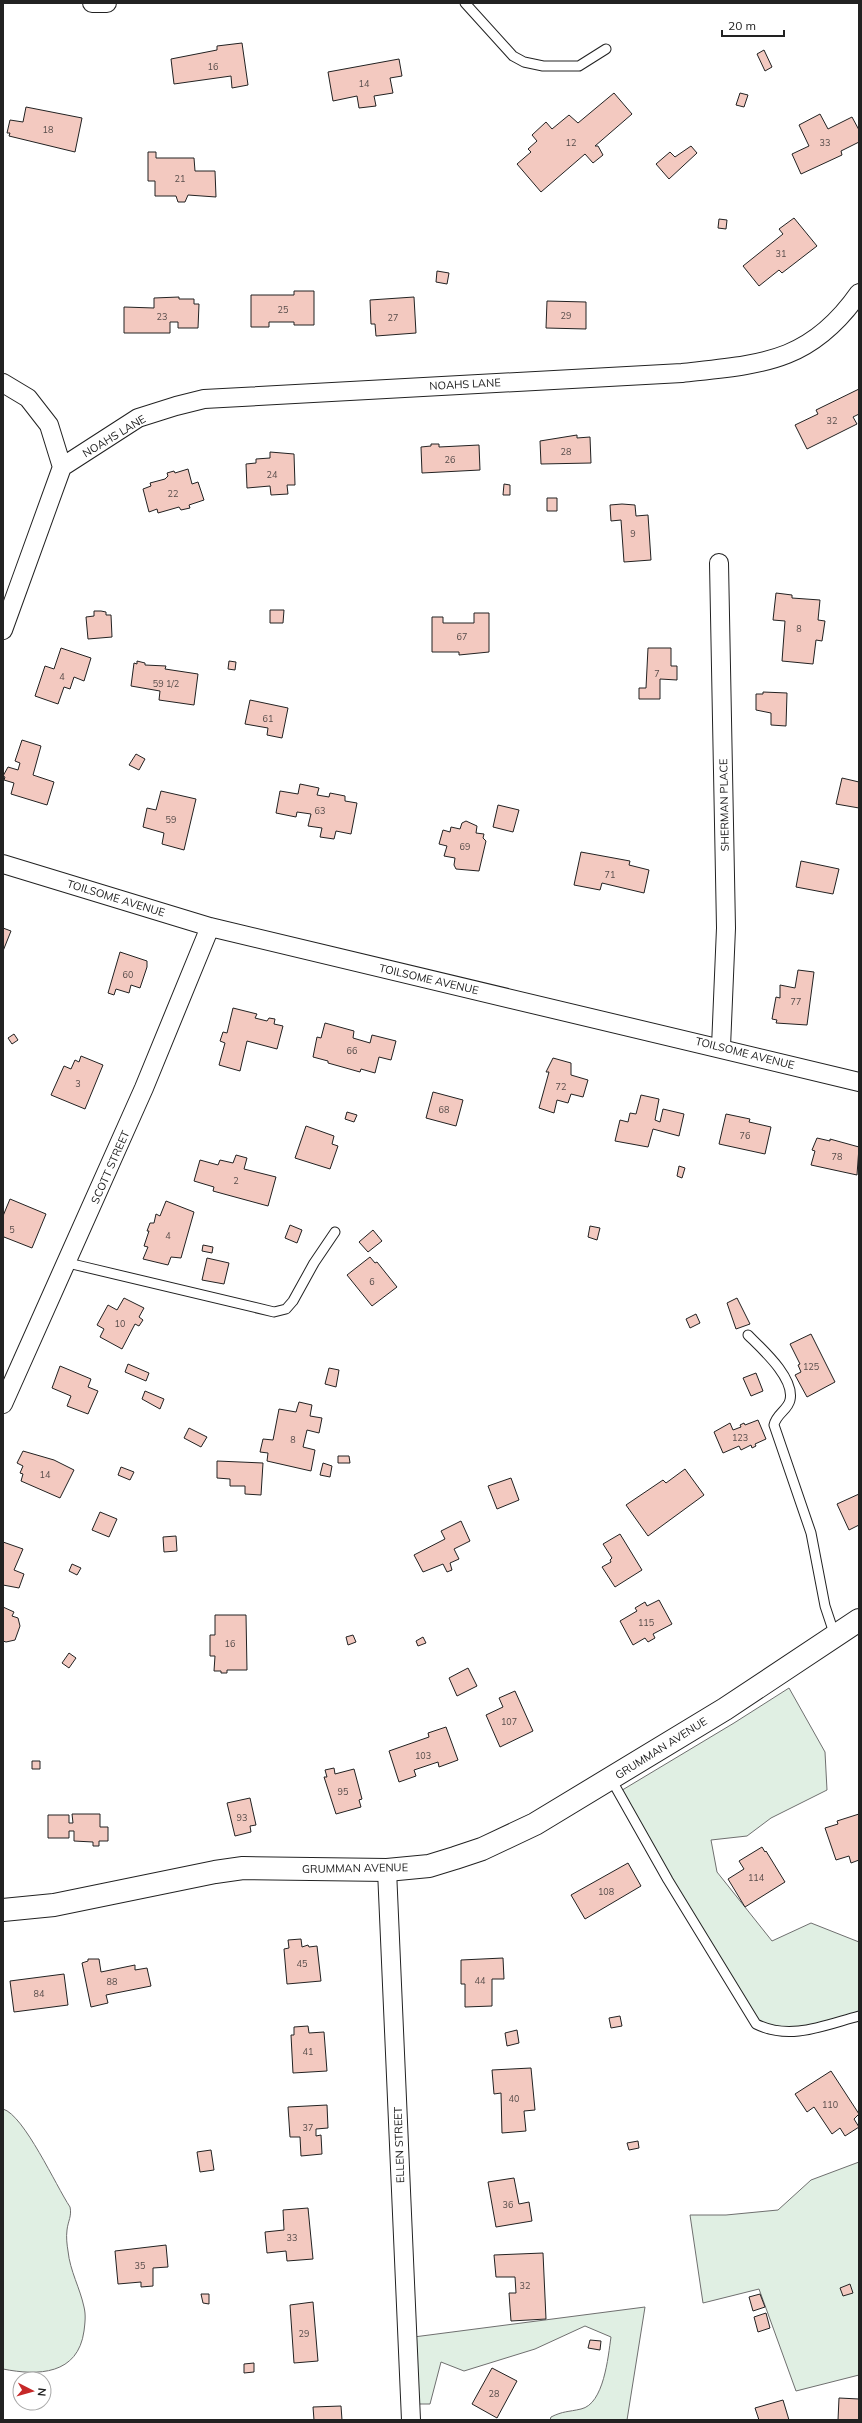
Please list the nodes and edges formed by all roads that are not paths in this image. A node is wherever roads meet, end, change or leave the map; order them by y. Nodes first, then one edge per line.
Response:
1 (92, 3) edge
2 (107, 3) edge
3 (465, 3) edge
4 (606, 49) dead end
5 (859, 293) edge
6 (3, 383) edge
7 (62, 467) junction
8 (719, 563) dead end
9 (3, 630) edge
10 (3, 864) edge
11 (210, 927) junction
12 (721, 1047) junction
13 (859, 1082) edge
14 (335, 1232) dead end
15 (68, 1262) junction
16 (748, 1335) dead end
17 (3, 1404) edge
18 (859, 1620) edge
19 (835, 1637) junction
20 (611, 1778) junction
21 (387, 1870) junction
22 (3, 1910) edge
23 (859, 2016) edge
24 (411, 2420) edge

1 - 2 street
3 - 4 lane
5 - 7 street, NOAHS LANE
6 - 7 street
7 - 9 street
8 - 12 street, SHERMAN PLACE
10 - 11 street, TOILSOME AVENUE
11 - 12 street, TOILSOME AVENUE
11 - 15 street, SCOTT STREET
12 - 13 street, TOILSOME AVENUE
14 - 15 lane
15 - 17 street, SCOTT STREET
16 - 19 lane
18 - 19 street, GRUMMAN AVENUE
19 - 20 street, GRUMMAN AVENUE
20 - 21 street, GRUMMAN AVENUE
20 - 23 lane
21 - 22 street, GRUMMAN AVENUE
21 - 24 street, ELLEN STREET

